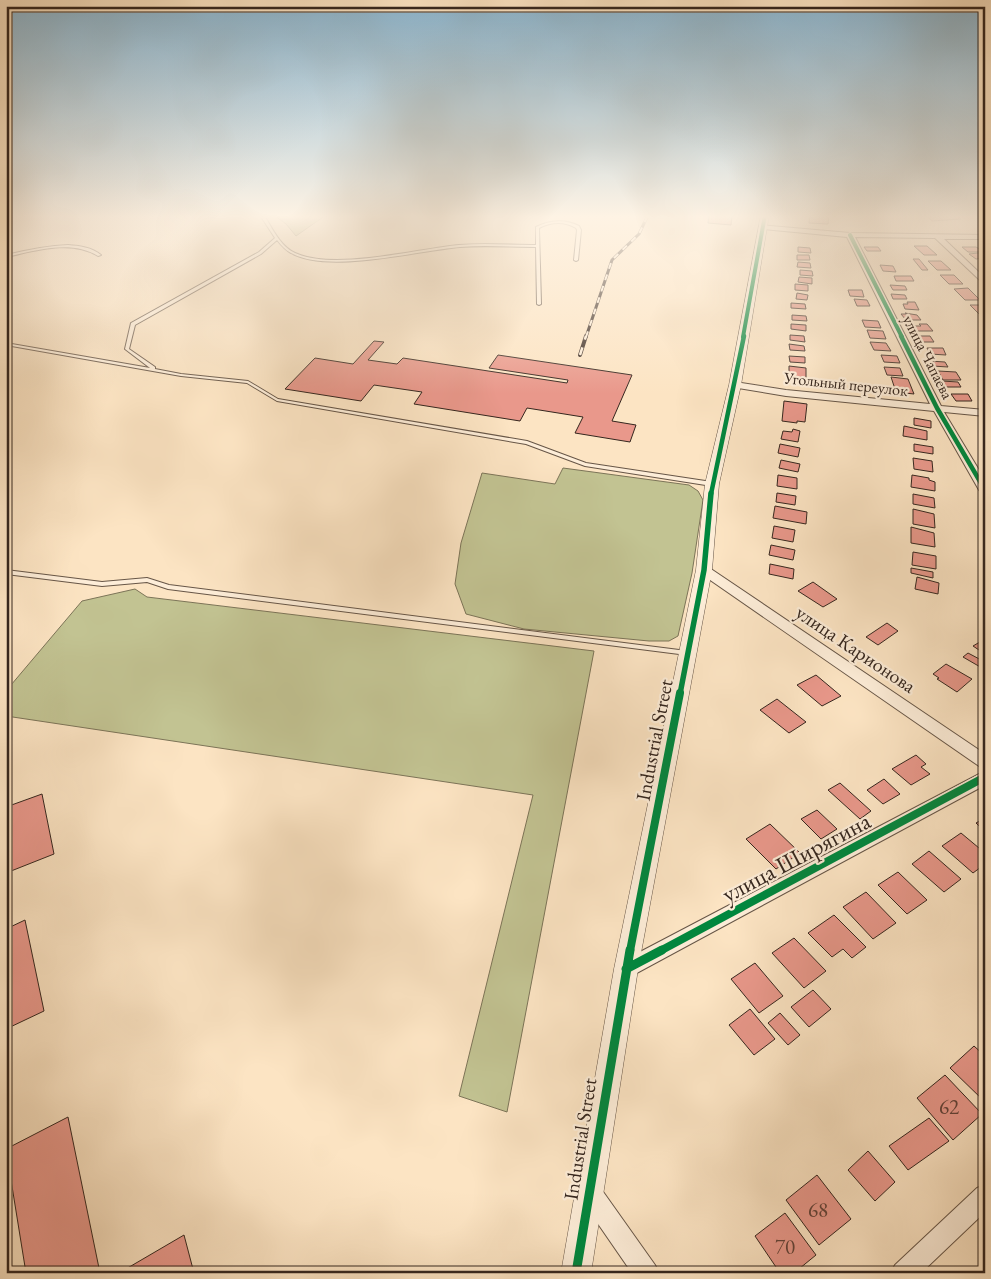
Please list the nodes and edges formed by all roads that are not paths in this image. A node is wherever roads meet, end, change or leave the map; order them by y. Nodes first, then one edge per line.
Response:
1 (221, 275) edge
2 (538, 275) edge
3 (755, 275) edge
4 (870, 275) edge
5 (539, 304) dead end
6 (6, 344) edge
7 (155, 370) junction
8 (735, 386) junction
9 (938, 408) junction
10 (985, 413) edge
11 (712, 484) junction
12 (985, 490) edge
13 (704, 570) junction
14 (6, 572) edge
15 (688, 653) junction
16 (985, 762) edge
17 (985, 777) edge
18 (626, 969) junction
19 (588, 1190) junction
20 (985, 1196) edge
21 (576, 1273) edge
22 (647, 1273) edge
23 (903, 1273) edge

1 - 7 lane
2 - 5 lane
3 - 8 street, Industrial Street
4 - 9 street, улица Чапаева
6 - 7 lane
7 - 11 lane
8 - 9 street, Угольный переулок
8 - 11 street, Industrial Street
9 - 10 street, Угольный переулок
9 - 12 street, улица Чапаева
11 - 13 street, Industrial Street
13 - 15 street, Industrial Street
13 - 16 street, улица Карионова
14 - 15 lane
15 - 18 street, Industrial Street
17 - 18 street, улица Ширягина
18 - 19 street, Industrial Street
19 - 21 street, Industrial Street
19 - 22 street
20 - 23 street

